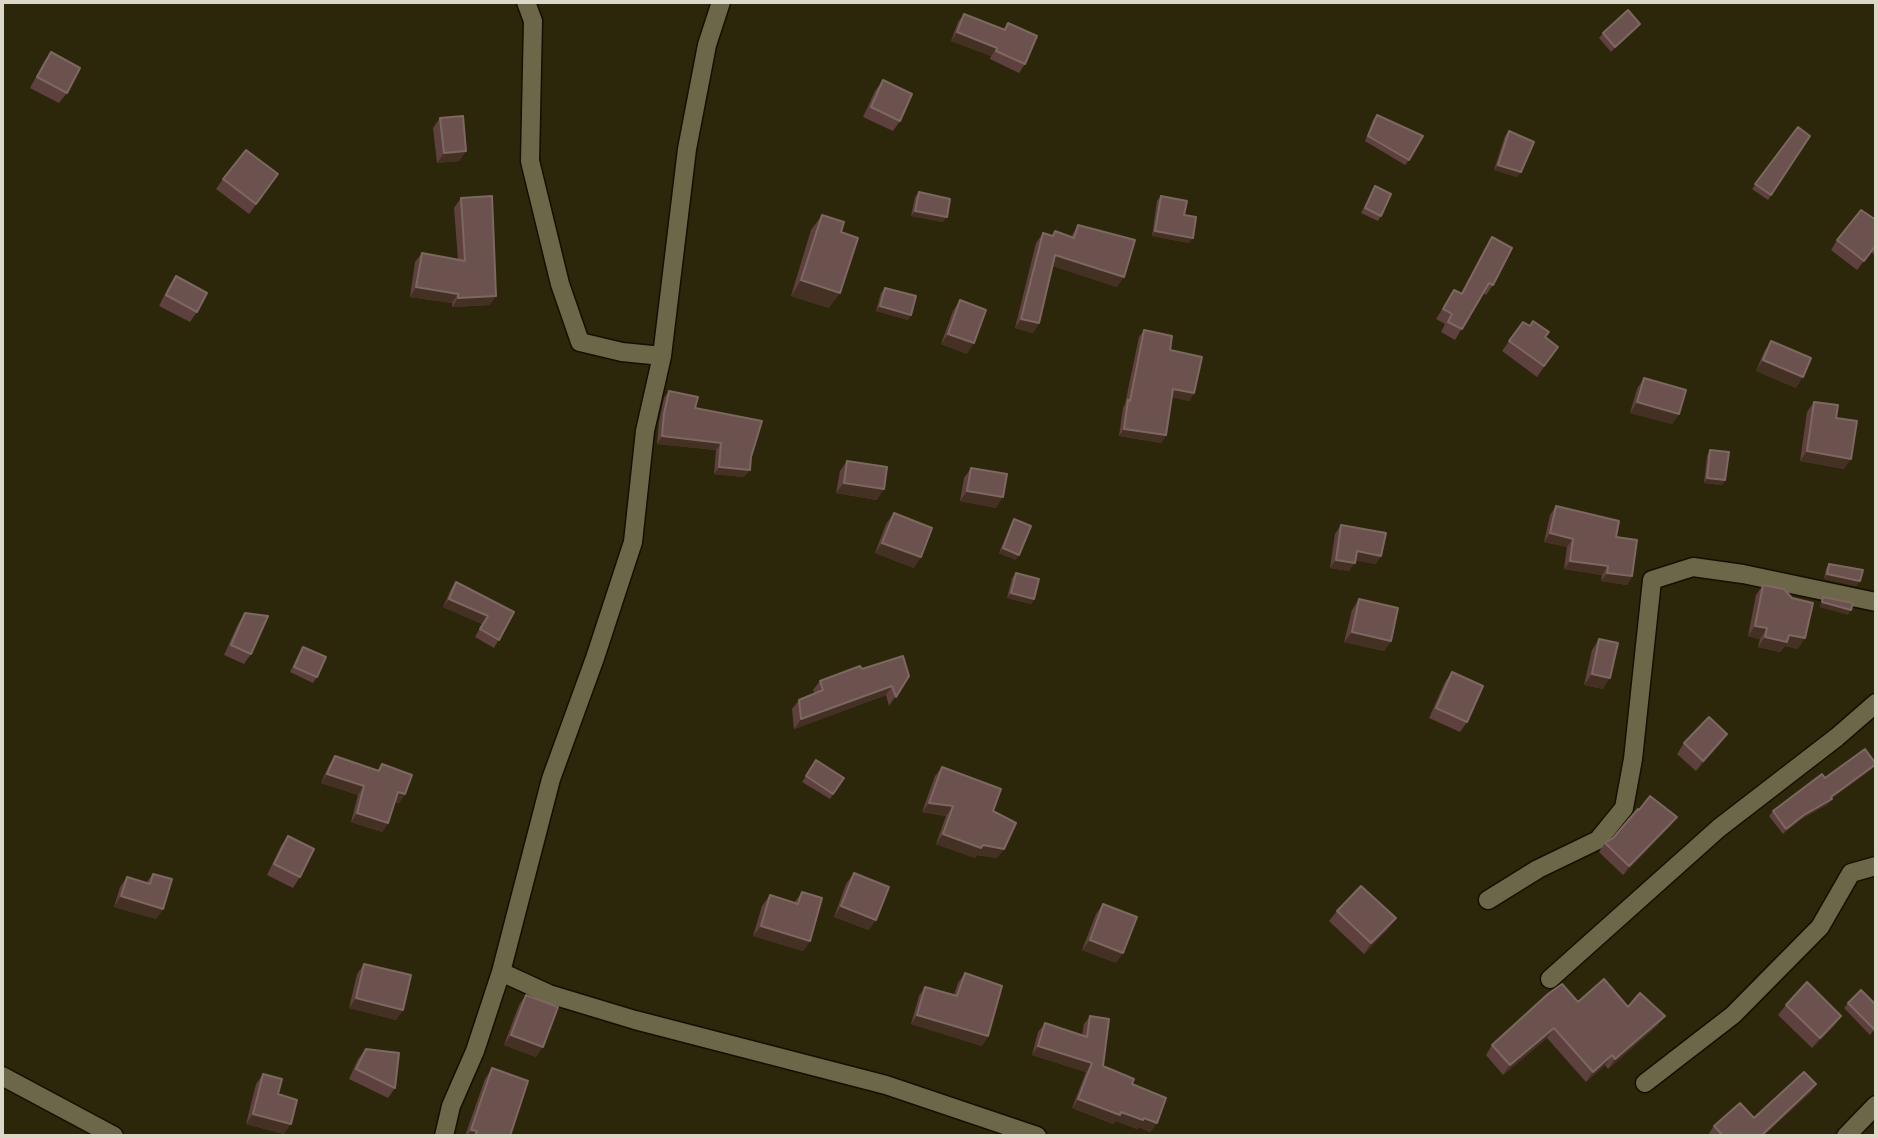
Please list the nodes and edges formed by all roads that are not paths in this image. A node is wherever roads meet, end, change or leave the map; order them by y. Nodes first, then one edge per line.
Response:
1 (526, 2) edge
2 (721, 2) edge
3 (662, 356) junction
4 (1876, 602) edge
5 (1876, 703) edge
6 (1876, 866) edge
7 (1488, 900) dead end
8 (501, 972) junction
9 (1550, 979) dead end
10 (2, 1076) edge
11 (1645, 1083) dead end
12 (1876, 1105) edge
13 (114, 1136) edge
14 (444, 1136) edge
15 (1037, 1136) edge
16 (1846, 1136) edge

1 - 3 street
2 - 3 street
3 - 8 street
4 - 7 street
5 - 9 street
6 - 11 street
8 - 14 street
8 - 15 street
10 - 13 street
12 - 16 street

